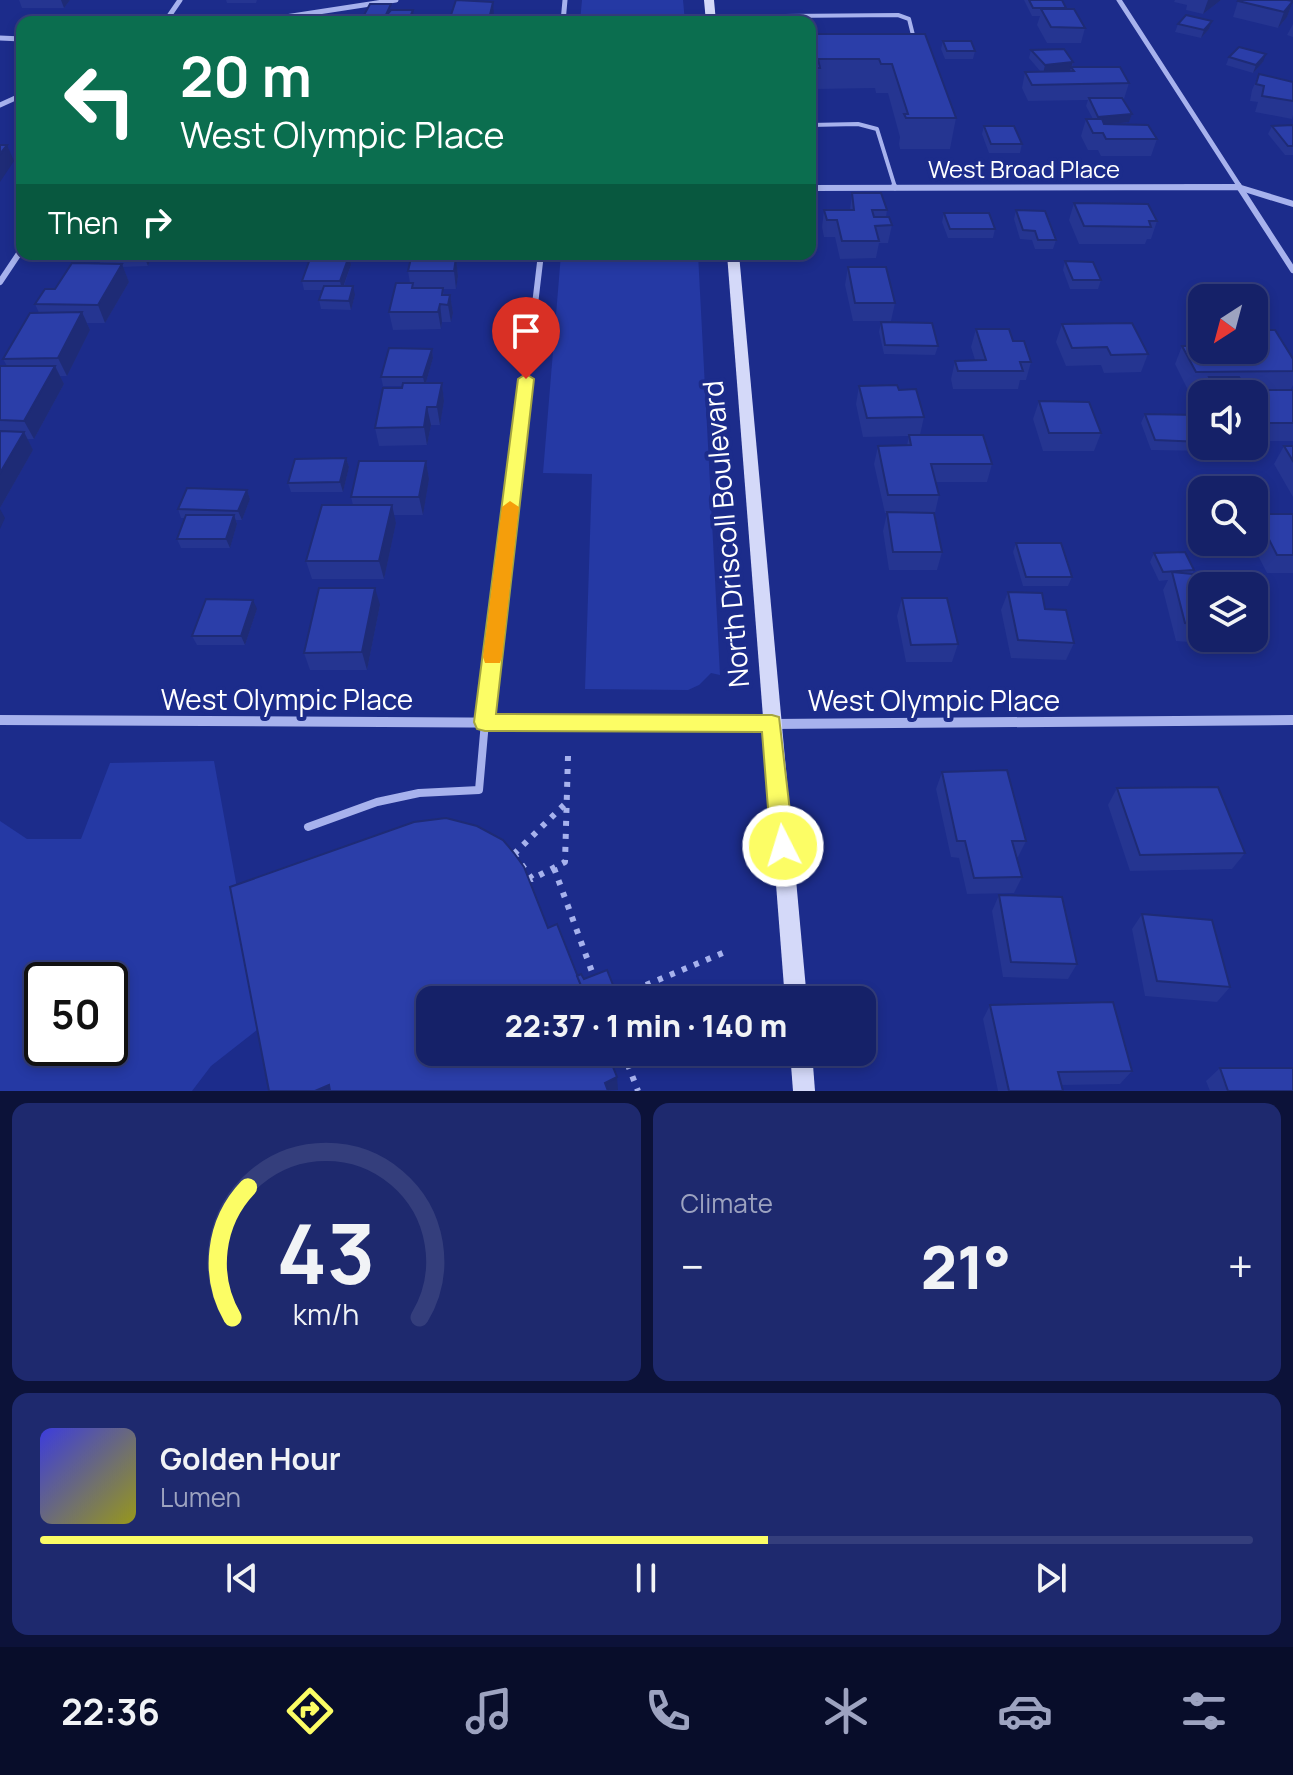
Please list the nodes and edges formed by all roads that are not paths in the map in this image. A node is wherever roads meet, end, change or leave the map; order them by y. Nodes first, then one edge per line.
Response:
1 (396, 0) edge
2 (1119, 0) edge
3 (292, 16) edge
4 (785, 16) edge
5 (816, 16) edge
6 (816, 16) edge
7 (910, 47) edge
8 (816, 125) edge
9 (1238, 187) junction
10 (816, 188) edge
11 (895, 188) junction
12 (1293, 204) edge
13 (16, 258) edge
14 (540, 260) edge
15 (733, 260) edge
16 (1293, 270) edge
17 (0, 282) edge
18 (0, 720) edge
19 (1293, 720) edge
20 (485, 722) junction
21 (772, 724) junction
22 (308, 827) dead end
23 (795, 986) edge
24 (802, 1066) edge
25 (804, 1091) edge

1 - 3 street
2 - 9 street
4 - 6 lane
5 - 7 lane
8 - 11 lane
9 - 11 street, West Broad Place
9 - 12 street, West Broad Place
9 - 16 street
10 - 11 street, West Broad Place
13 - 17 street
14 - 20 street
15 - 21 main road, North Driscoll Boulevard
18 - 20 street, West Olympic Place
19 - 21 street, West Olympic Place
20 - 21 street, West Olympic Place
20 - 22 lane
21 - 23 main road, North Driscoll Boulevard
24 - 25 main road

